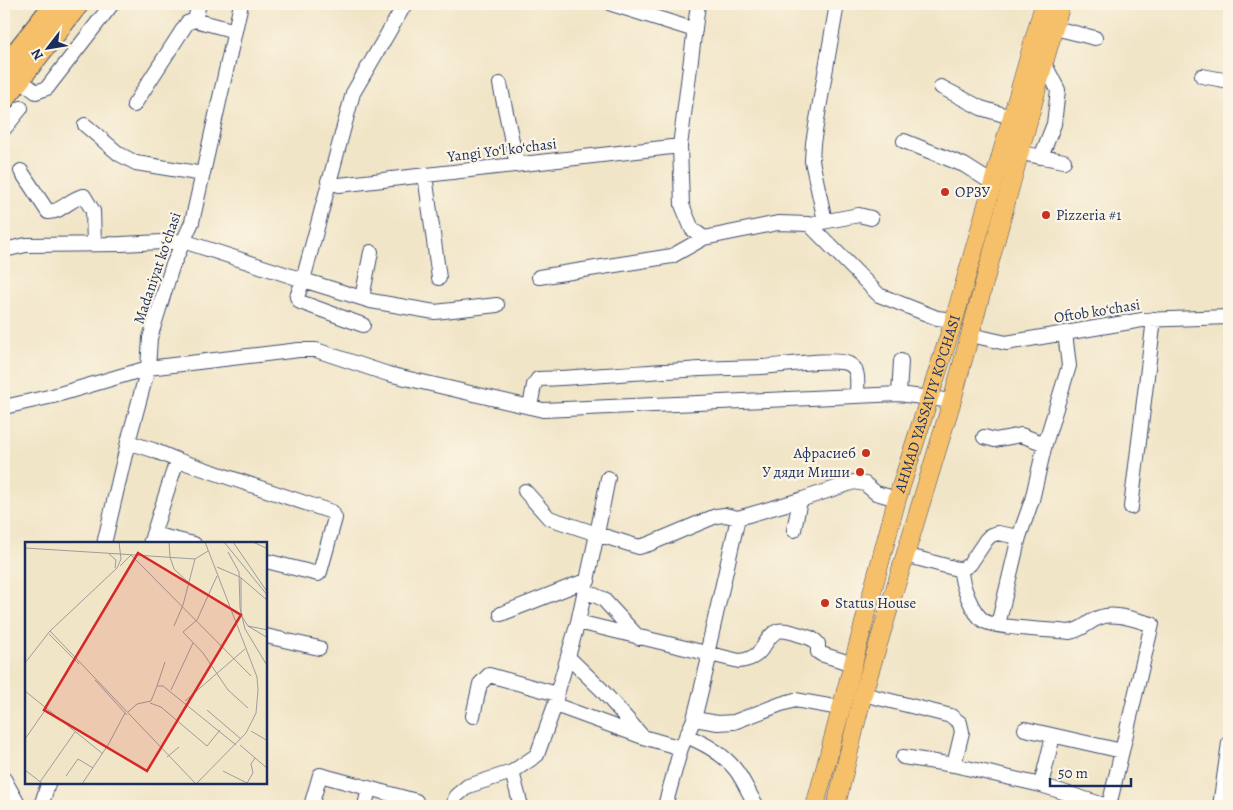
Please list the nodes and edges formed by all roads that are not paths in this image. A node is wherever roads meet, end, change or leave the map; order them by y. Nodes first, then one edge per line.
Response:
1 (55, 4) edge
2 (78, 4) edge
3 (112, 4) edge
4 (199, 4) edge
5 (241, 4) edge
6 (405, 4) edge
7 (612, 4) edge
8 (698, 4) edge
9 (837, 4) edge
10 (1059, 4) edge
11 (644, 8) edge
12 (195, 20) junction
13 (1055, 28) junction
14 (695, 30) junction
15 (235, 31) junction
16 (1095, 38) dead end
17 (1044, 63) junction
18 (12, 74) edge
19 (1202, 76) dead end
20 (1229, 82) edge
21 (500, 84) dead end
22 (941, 87) dead end
23 (12, 103) edge
24 (134, 105) dead end
25 (1011, 117) junction
26 (85, 125) dead end
27 (4, 127) edge
28 (904, 140) dead end
29 (680, 146) junction
30 (1002, 149) junction
31 (1020, 154) junction
32 (1041, 157) junction
33 (1064, 162) dead end
34 (518, 165) junction
35 (21, 171) dead end
36 (203, 174) junction
37 (425, 175) junction
38 (328, 181) junction
39 (994, 184) junction
40 (871, 218) dead end
41 (825, 221) junction
42 (809, 224) junction
43 (704, 238) junction
44 (184, 241) junction
45 (94, 243) junction
46 (4, 250) edge
47 (371, 252) dead end
48 (539, 277) dead end
49 (439, 278) dead end
50 (303, 280) junction
51 (362, 298) junction
52 (498, 305) dead end
53 (1229, 316) edge
54 (1154, 319) junction
55 (954, 320) junction
56 (363, 325) dead end
57 (1065, 333) junction
58 (970, 335) junction
59 (901, 361) dead end
60 (148, 368) junction
61 (899, 394) junction
62 (857, 395) junction
63 (931, 397) junction
64 (952, 401) junction
65 (4, 407) edge
66 (530, 407) junction
67 (984, 437) dead end
68 (128, 442) junction
69 (1046, 444) junction
70 (177, 460) junction
71 (608, 478) dead end
72 (525, 491) dead end
73 (897, 499) junction
74 (800, 500) junction
75 (1131, 507) dead end
76 (738, 518) junction
77 (794, 530) dead end
78 (597, 534) junction
79 (1020, 537) junction
80 (152, 539) edge
81 (104, 542) edge
82 (177, 542) edge
83 (905, 555) junction
84 (268, 562) edge
85 (961, 570) junction
86 (586, 586) junction
87 (501, 614) dead end
88 (578, 622) junction
89 (998, 625) junction
90 (268, 636) edge
91 (639, 638) junction
92 (318, 648) dead end
93 (707, 654) junction
94 (568, 658) junction
95 (853, 664) junction
96 (863, 694) junction
97 (556, 699) junction
98 (840, 708) junction
99 (473, 716) dead end
100 (694, 718) junction
101 (1025, 729) dead end
102 (1053, 736) junction
103 (643, 737) junction
104 (684, 742) junction
105 (1229, 743) edge
106 (1122, 751) junction
107 (903, 756) dead end
108 (954, 765) junction
109 (512, 772) junction
110 (4, 780) edge
111 (48, 785) edge
112 (1041, 785) junction
113 (369, 788) junction
114 (416, 801) dead end
115 (1224, 805) edge
116 (19, 806) edge
117 (41, 806) edge
118 (312, 806) edge
119 (365, 806) edge
120 (452, 806) edge
121 (521, 806) edge
122 (664, 806) edge
123 (757, 806) edge
124 (815, 806) edge
125 (836, 806) edge
126 (1108, 806) edge

1 - 18 highway
2 - 18 highway
3 - 18 street
4 - 12 street
5 - 15 street, Madaniyat koʻchasi
6 - 38 street
7 - 11 street
8 - 14 street
9 - 41 street
10 - 13 main road, AHMAD YASSAVIY KO'CHASI
10 - 25 main road, AHMAD YASSAVIY KO'CHASI
11 - 14 street
12 - 15 street
12 - 24 street
13 - 16 street
13 - 17 main road, AHMAD YASSAVIY KO'CHASI
14 - 29 street
15 - 36 street, Madaniyat koʻchasi
17 - 31 main road, AHMAD YASSAVIY KO'CHASI
17 - 32 street
18 - 23 highway
19 - 20 street
21 - 34 street
22 - 25 street
23 - 27 street
25 - 30 main road, AHMAD YASSAVIY KO'CHASI
26 - 36 street
28 - 39 street
29 - 34 street, Yangi Yoʻl koʻchasi
29 - 43 street
30 - 31 street
30 - 39 main road, AHMAD YASSAVIY KO'CHASI
31 - 32 street
31 - 58 main road, AHMAD YASSAVIY KO'CHASI
32 - 33 street
34 - 37 street, Yangi Yoʻl koʻchasi
35 - 45 street
36 - 44 street, Madaniyat koʻchasi
37 - 38 street, Yangi Yoʻl koʻchasi
37 - 49 street
38 - 50 street
39 - 55 main road, AHMAD YASSAVIY KO'CHASI
40 - 41 street
41 - 42 street
42 - 43 street
42 - 55 street
43 - 48 street
44 - 45 street
44 - 50 street
44 - 60 street, Madaniyat koʻchasi
45 - 46 street
47 - 51 street
50 - 51 street
50 - 56 street
51 - 52 street
53 - 54 street, Oftob koʻchasi
54 - 57 street, Oftob koʻchasi
54 - 75 street
55 - 63 main road, AHMAD YASSAVIY KO'CHASI
57 - 58 street, Oftob koʻchasi
57 - 69 street
58 - 64 main road, AHMAD YASSAVIY KO'CHASI
59 - 61 street
60 - 65 street
60 - 66 street
60 - 68 street, Madaniyat koʻchasi
61 - 62 street
61 - 63 street
62 - 66 street
62 - 66 street
63 - 64 street
63 - 73 main road, AHMAD YASSAVIY KO'CHASI
64 - 83 main road, AHMAD YASSAVIY KO'CHASI
67 - 69 street
68 - 70 street
68 - 81 street, Madaniyat koʻchasi
69 - 79 street
70 - 80 street
70 - 84 street
71 - 78 street
72 - 78 street
73 - 74 street
73 - 95 main road, AHMAD YASSAVIY KO'CHASI
74 - 76 street
74 - 77 street
76 - 78 street
76 - 93 street
78 - 86 street
79 - 85 street
79 - 89 street
80 - 82 street
83 - 85 street
83 - 96 main road, AHMAD YASSAVIY KO'CHASI
85 - 89 street
86 - 87 street
86 - 88 street
86 - 91 street
88 - 91 street
88 - 94 street
89 - 106 street
90 - 92 street
91 - 93 street
93 - 95 street
93 - 100 street
94 - 97 street
94 - 103 street
95 - 98 main road, AHMAD YASSAVIY KO'CHASI
96 - 108 street
96 - 125 main road, AHMAD YASSAVIY KO'CHASI
97 - 99 street
97 - 103 street
97 - 109 street
98 - 100 street
98 - 124 main road, AHMAD YASSAVIY KO'CHASI
100 - 104 street
101 - 102 street
102 - 106 street
102 - 112 street
103 - 104 street
104 - 122 street
104 - 123 street
105 - 115 street
106 - 126 street
107 - 108 street
108 - 112 street
109 - 120 street
109 - 121 street
110 - 116 street
111 - 117 street
112 - 126 street
113 - 114 street
113 - 118 street
113 - 119 street

